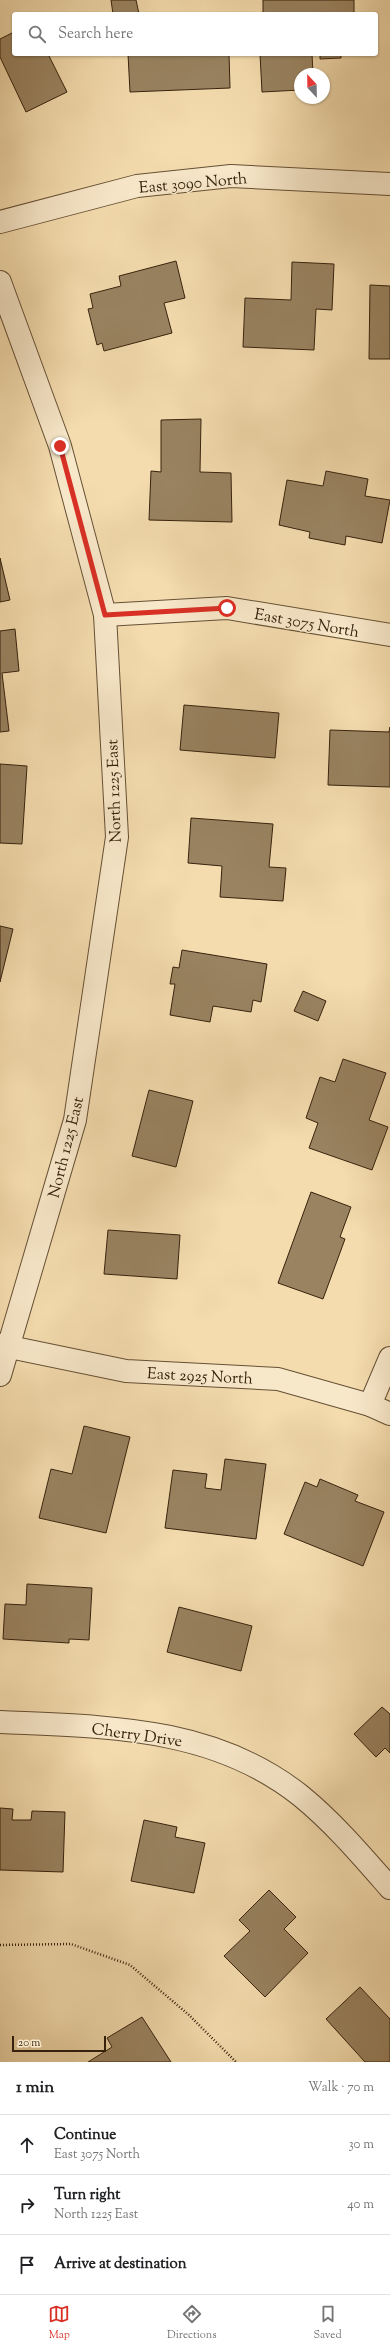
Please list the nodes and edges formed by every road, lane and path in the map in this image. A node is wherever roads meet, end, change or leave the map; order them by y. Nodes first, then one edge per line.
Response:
1 (390, 184) edge
2 (0, 222) edge
3 (0, 282) edge
4 (105, 615) junction
5 (390, 636) edge
6 (4, 1346) edge
7 (390, 1358) edge
8 (0, 1375) edge
9 (370, 1405) junction
10 (390, 1414) edge
11 (0, 1722) edge
12 (390, 1888) edge
13 (0, 1946) edge
14 (236, 2062) edge

1 - 2 street, East 3090 North
3 - 4 street, North 1225 East
4 - 5 street, East 3075 North
4 - 6 street, North 1225 East
6 - 8 street, North 1225 East
6 - 9 street, East 2925 North
7 - 9 street
9 - 10 street, East 2925 North
11 - 12 street, Cherry Drive
13 - 14 path

